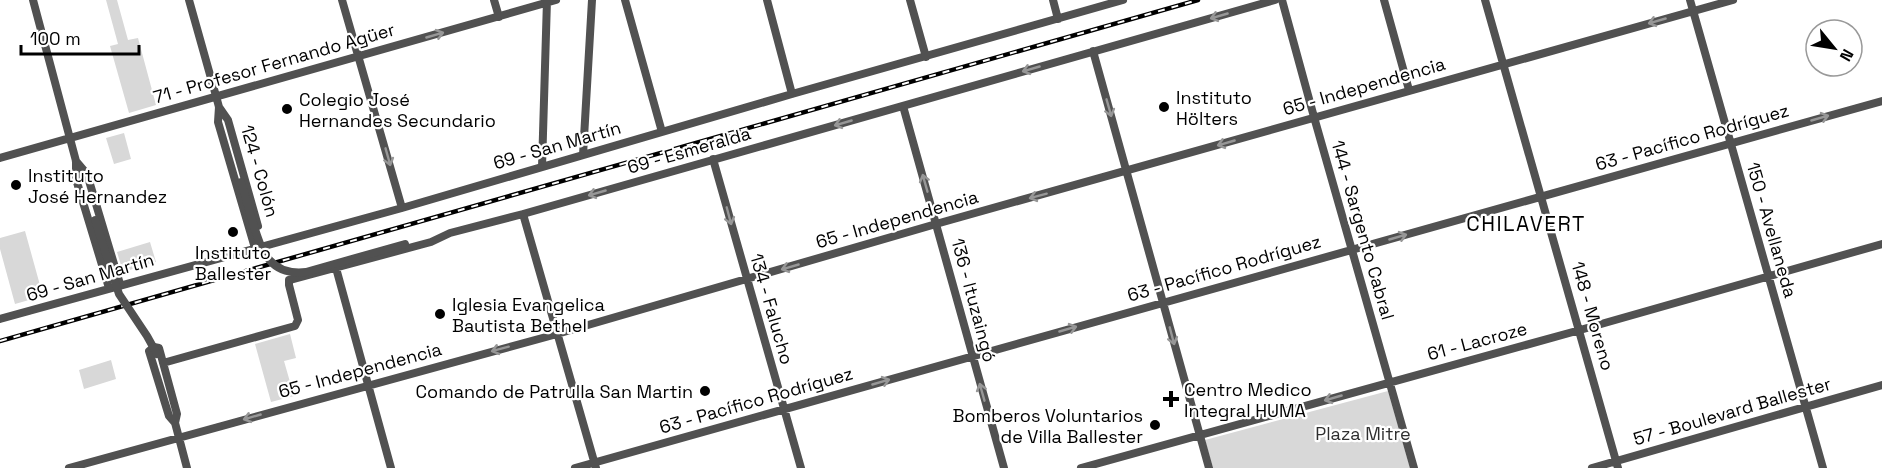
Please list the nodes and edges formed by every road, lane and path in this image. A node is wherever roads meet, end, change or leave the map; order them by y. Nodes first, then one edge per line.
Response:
1 (33, 0) edge
2 (189, 0) edge
3 (342, 0) edge
4 (494, 0) edge
5 (556, 0) edge
6 (592, 0) edge
7 (625, 0) edge
8 (767, 0) edge
9 (910, 0) edge
10 (1053, 0) edge
11 (1123, 0) edge
12 (1275, 0) edge
13 (1282, 0) edge
14 (1384, 0) edge
15 (1485, 0) edge
16 (1690, 0) edge
17 (1733, 0) edge
18 (547, 1) edge
19 (1694, 11) junction
20 (499, 17) junction
21 (1058, 19) junction
22 (1093, 51) junction
23 (358, 56) junction
24 (926, 57) junction
25 (1504, 64) junction
26 (1409, 90) junction
27 (792, 94) junction
28 (216, 96) junction
29 (1882, 101) edge
30 (903, 106) junction
31 (219, 107) junction
32 (1314, 117) junction
33 (662, 132) junction
34 (70, 139) junction
35 (1730, 144) junction
36 (583, 155) junction
37 (0, 158) edge
38 (713, 159) junction
39 (76, 161) junction
40 (542, 167) junction
41 (1126, 171) junction
42 (1542, 197) junction
43 (402, 208) junction
44 (524, 214) junction
45 (936, 224) junction
46 (450, 233) junction
47 (1882, 244) edge
48 (260, 247) junction
49 (1352, 250) junction
50 (336, 268) junction
51 (1768, 276) junction
52 (746, 279) junction
53 (120, 285) junction
54 (109, 288) junction
55 (1163, 302) junction
56 (0, 319) edge
57 (1580, 330) junction
58 (557, 334) junction
59 (973, 357) junction
60 (163, 363) junction
61 (1389, 382) junction
62 (367, 385) junction
63 (1882, 385) edge
64 (1806, 407) junction
65 (784, 409) junction
66 (174, 419) junction
67 (1199, 435) junction
68 (178, 437) junction
69 (596, 465) edge
70 (1617, 465) edge
71 (69, 468) edge
72 (187, 468) edge
73 (391, 468) edge
74 (575, 468) edge
75 (801, 468) edge
76 (1004, 468) edge
77 (1081, 468) edge
78 (1209, 468) edge
79 (1414, 468) edge
80 (1592, 468) edge
81 (1822, 468) edge

1 - 34 street
2 - 28 street, 124 - Colón
3 - 23 street
4 - 20 street
5 - 18 street, 71 - Profesor Fernando Agüer
6 - 36 street
7 - 33 street
8 - 27 street
9 - 24 street
10 - 21 street
11 - 21 street, 69 - San Martín
12 -> 22 street, 69 - Esmeralda
13 - 32 street, 144 - Sargento Cabral
14 - 26 street
15 - 25 street, 148 - Moreno
16 - 19 street, 150 - Avellaneda
17 - 19 street, 65 - Independencia
18 - 20 street, 71 - Profesor Fernando Agüer
18 - 40 street
19 -> 25 street, 65 - Independencia
19 - 35 street, 150 - Avellaneda
23 -> 20 street, 71 - Profesor Fernando Agüer
21 - 24 street, 69 - San Martín
22 -> 30 street, 69 - Esmeralda
22 -> 41 street
23 - 28 street, 71 - Profesor Fernando Agüer
23 -> 43 street
24 - 27 street, 69 - San Martín
25 - 26 street, 65 - Independencia
25 - 42 street, 148 - Moreno
26 - 32 street, 65 - Independencia
27 - 33 street, 69 - San Martín
28 - 31 street, 124 - Colón
28 - 34 street, 71 - Profesor Fernando Agüer
35 -> 29 street, 63 - Pacífico Rodríguez
30 -> 38 street, 69 - Esmeralda
45 -> 30 street, 136 - Ituzaingó
31 - 46 street, bridge
31 - 48 street, 124 - Colón
32 -> 41 street, 65 - Independencia
32 - 49 street, 144 - Sargento Cabral
33 - 36 street, 69 - San Martín
34 - 37 street, 71 - Profesor Fernando Agüer
34 - 39 street
35 - 42 street, 63 - Pacífico Rodríguez
35 - 51 street, 150 - Avellaneda
36 - 40 street, 69 - San Martín
38 -> 44 street, 69 - Esmeralda
38 -> 52 street, 134 - Falucho
39 - 53 street
39 - 54 street
39 - 66 street, bridge
40 - 43 street, 69 - San Martín
41 -> 45 street, 65 - Independencia
41 - 55 street
49 -> 42 street, 63 - Pacífico Rodríguez
42 - 57 street, 148 - Moreno
43 - 48 street, 69 - San Martín
44 - 46 street, 69 - Esmeralda
44 - 58 street
45 -> 52 street, 65 - Independencia
45 - 59 street, 136 - Ituzaingó
46 - 50 street, 69 - Esmeralda
47 - 51 street, 61 - Lacroze
48 - 53 street, 69 - San Martín
49 - 55 street, 63 - Pacífico Rodríguez
49 - 61 street, 144 - Sargento Cabral
50 - 60 street, 69 - Esmeralda
50 - 62 street
51 - 57 street, 61 - Lacroze
51 - 64 street, 150 - Avellaneda
52 - 58 street, 65 - Independencia
52 - 65 street, 134 - Falucho
53 - 54 street, 69 - San Martín
54 - 56 street, 69 - San Martín
59 -> 55 street, 63 - Pacífico Rodríguez
55 -> 67 street
57 - 61 street, 61 - Lacroze
57 - 70 street, 148 - Moreno
58 -> 62 street, 65 - Independencia
58 - 69 street
65 -> 59 street, 63 - Pacífico Rodríguez
76 -> 59 street, 136 - Ituzaingó
60 - 66 street
60 - 66 street
61 -> 67 street, 61 - Lacroze
61 - 79 street, 144 - Sargento Cabral
62 -> 68 street, 65 - Independencia
62 - 73 street
63 - 64 street, 57 - Boulevard Ballester
64 - 70 street, 57 - Boulevard Ballester
64 - 81 street, 150 - Avellaneda
65 - 69 street, 63 - Pacífico Rodríguez
65 - 75 street, 134 - Falucho
66 - 68 street
67 - 77 street, 61 - Lacroze
67 - 78 street
68 - 71 street, 65 - Independencia
68 - 72 street
69 - 74 street, 63 - Pacífico Rodríguez
70 - 80 street, 57 - Boulevard Ballester

